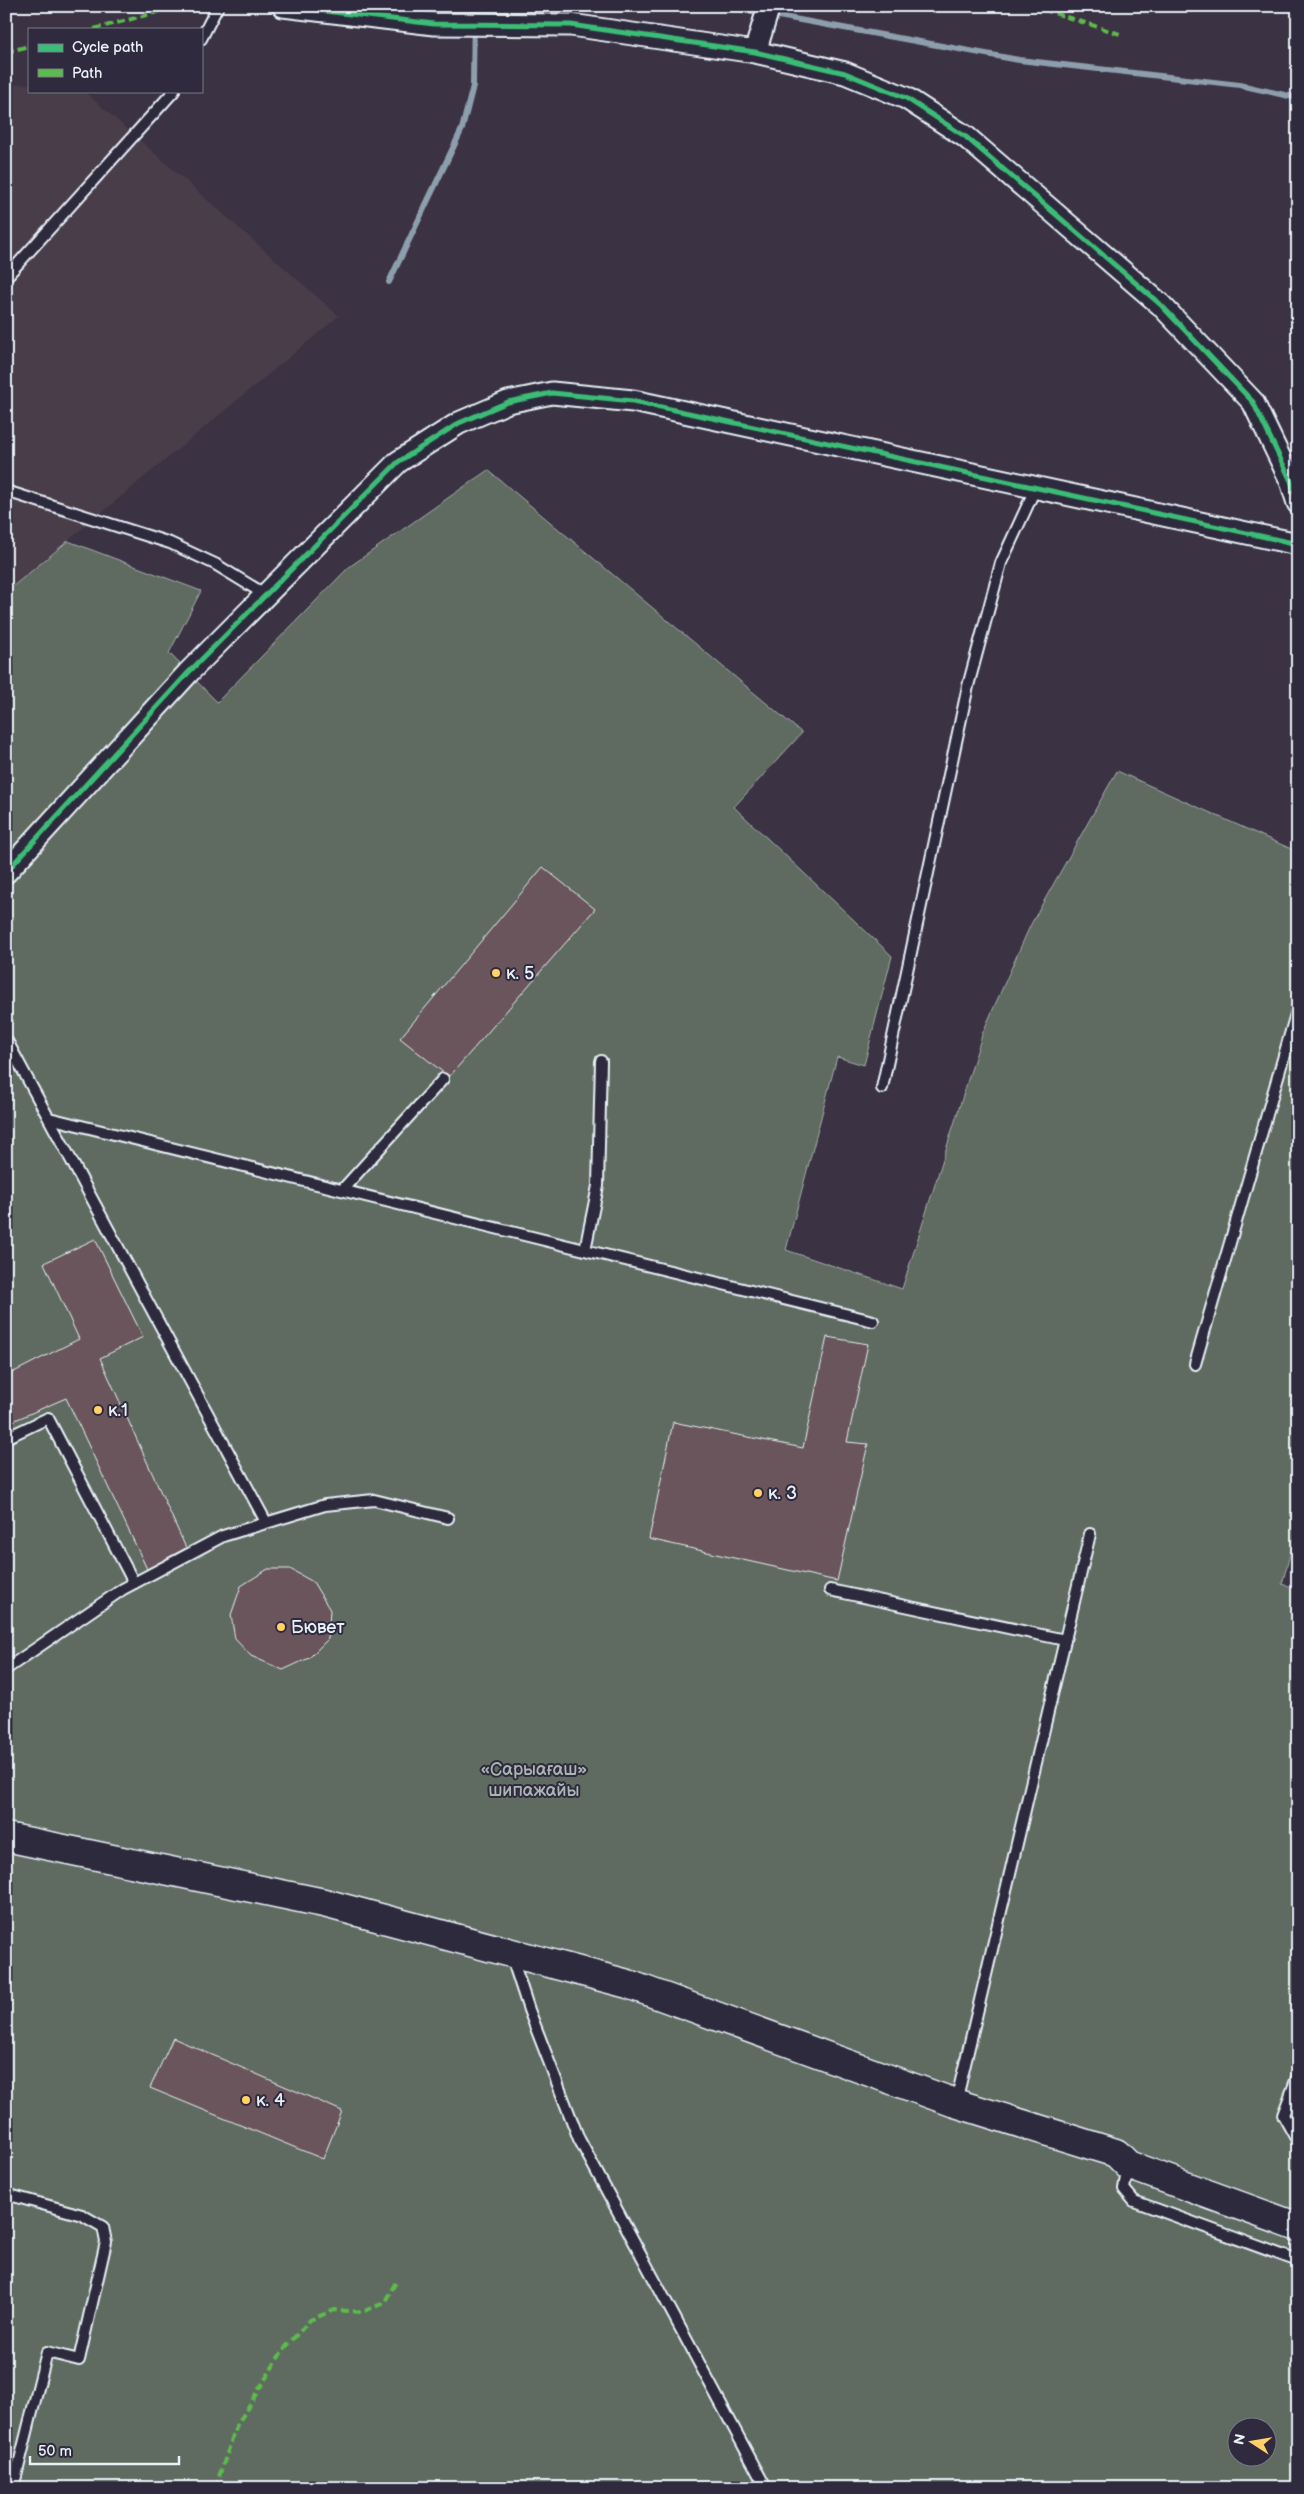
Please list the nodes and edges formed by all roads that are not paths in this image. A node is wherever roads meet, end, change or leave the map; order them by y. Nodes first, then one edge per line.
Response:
1 (218, 6) edge
2 (283, 6) edge
3 (768, 6) edge
4 (202, 37) edge
5 (755, 52) junction
6 (173, 92) edge
7 (6, 277) edge
8 (1036, 487) junction
9 (6, 492) edge
10 (1298, 503) edge
11 (1298, 544) edge
12 (266, 595) junction
13 (6, 872) edge
14 (1298, 1007) edge
15 (6, 1039) edge
16 (602, 1061) dead end
17 (443, 1079) dead end
18 (882, 1088) dead end
19 (49, 1118) junction
20 (342, 1190) junction
21 (585, 1250) junction
22 (873, 1321) dead end
23 (1195, 1364) dead end
24 (6, 1438) edge
25 (448, 1518) dead end
26 (266, 1522) junction
27 (1090, 1534) dead end
28 (134, 1582) junction
29 (830, 1590) dead end
30 (1065, 1640) junction
31 (6, 1669) edge
32 (6, 1837) edge
33 (510, 1952) junction
34 (1298, 2075) edge
35 (955, 2103) junction
36 (1298, 2142) edge
37 (1128, 2165) junction
38 (6, 2194) edge
39 (1298, 2227) edge
40 (1298, 2260) edge
41 (13, 2488) edge
42 (766, 2488) edge

1 - 4 lane
2 - 5 street
3 - 5 street
5 - 10 street
6 - 7 lane
8 - 11 street
8 - 12 street
8 - 18 lane
9 - 12 lane
12 - 13 street
14 - 23 lane
15 - 19 lane
16 - 21 lane
17 - 20 lane
19 - 20 lane
19 - 26 lane
20 - 21 lane
21 - 22 lane
24 - 28 lane
25 - 26 lane
26 - 28 lane
27 - 30 lane
28 - 31 lane
29 - 30 lane
30 - 35 lane
32 - 33 main road
33 - 35 main road
33 - 42 lane
34 - 36 lane
35 - 37 main road
37 - 39 main road
37 - 40 lane
38 - 41 lane

